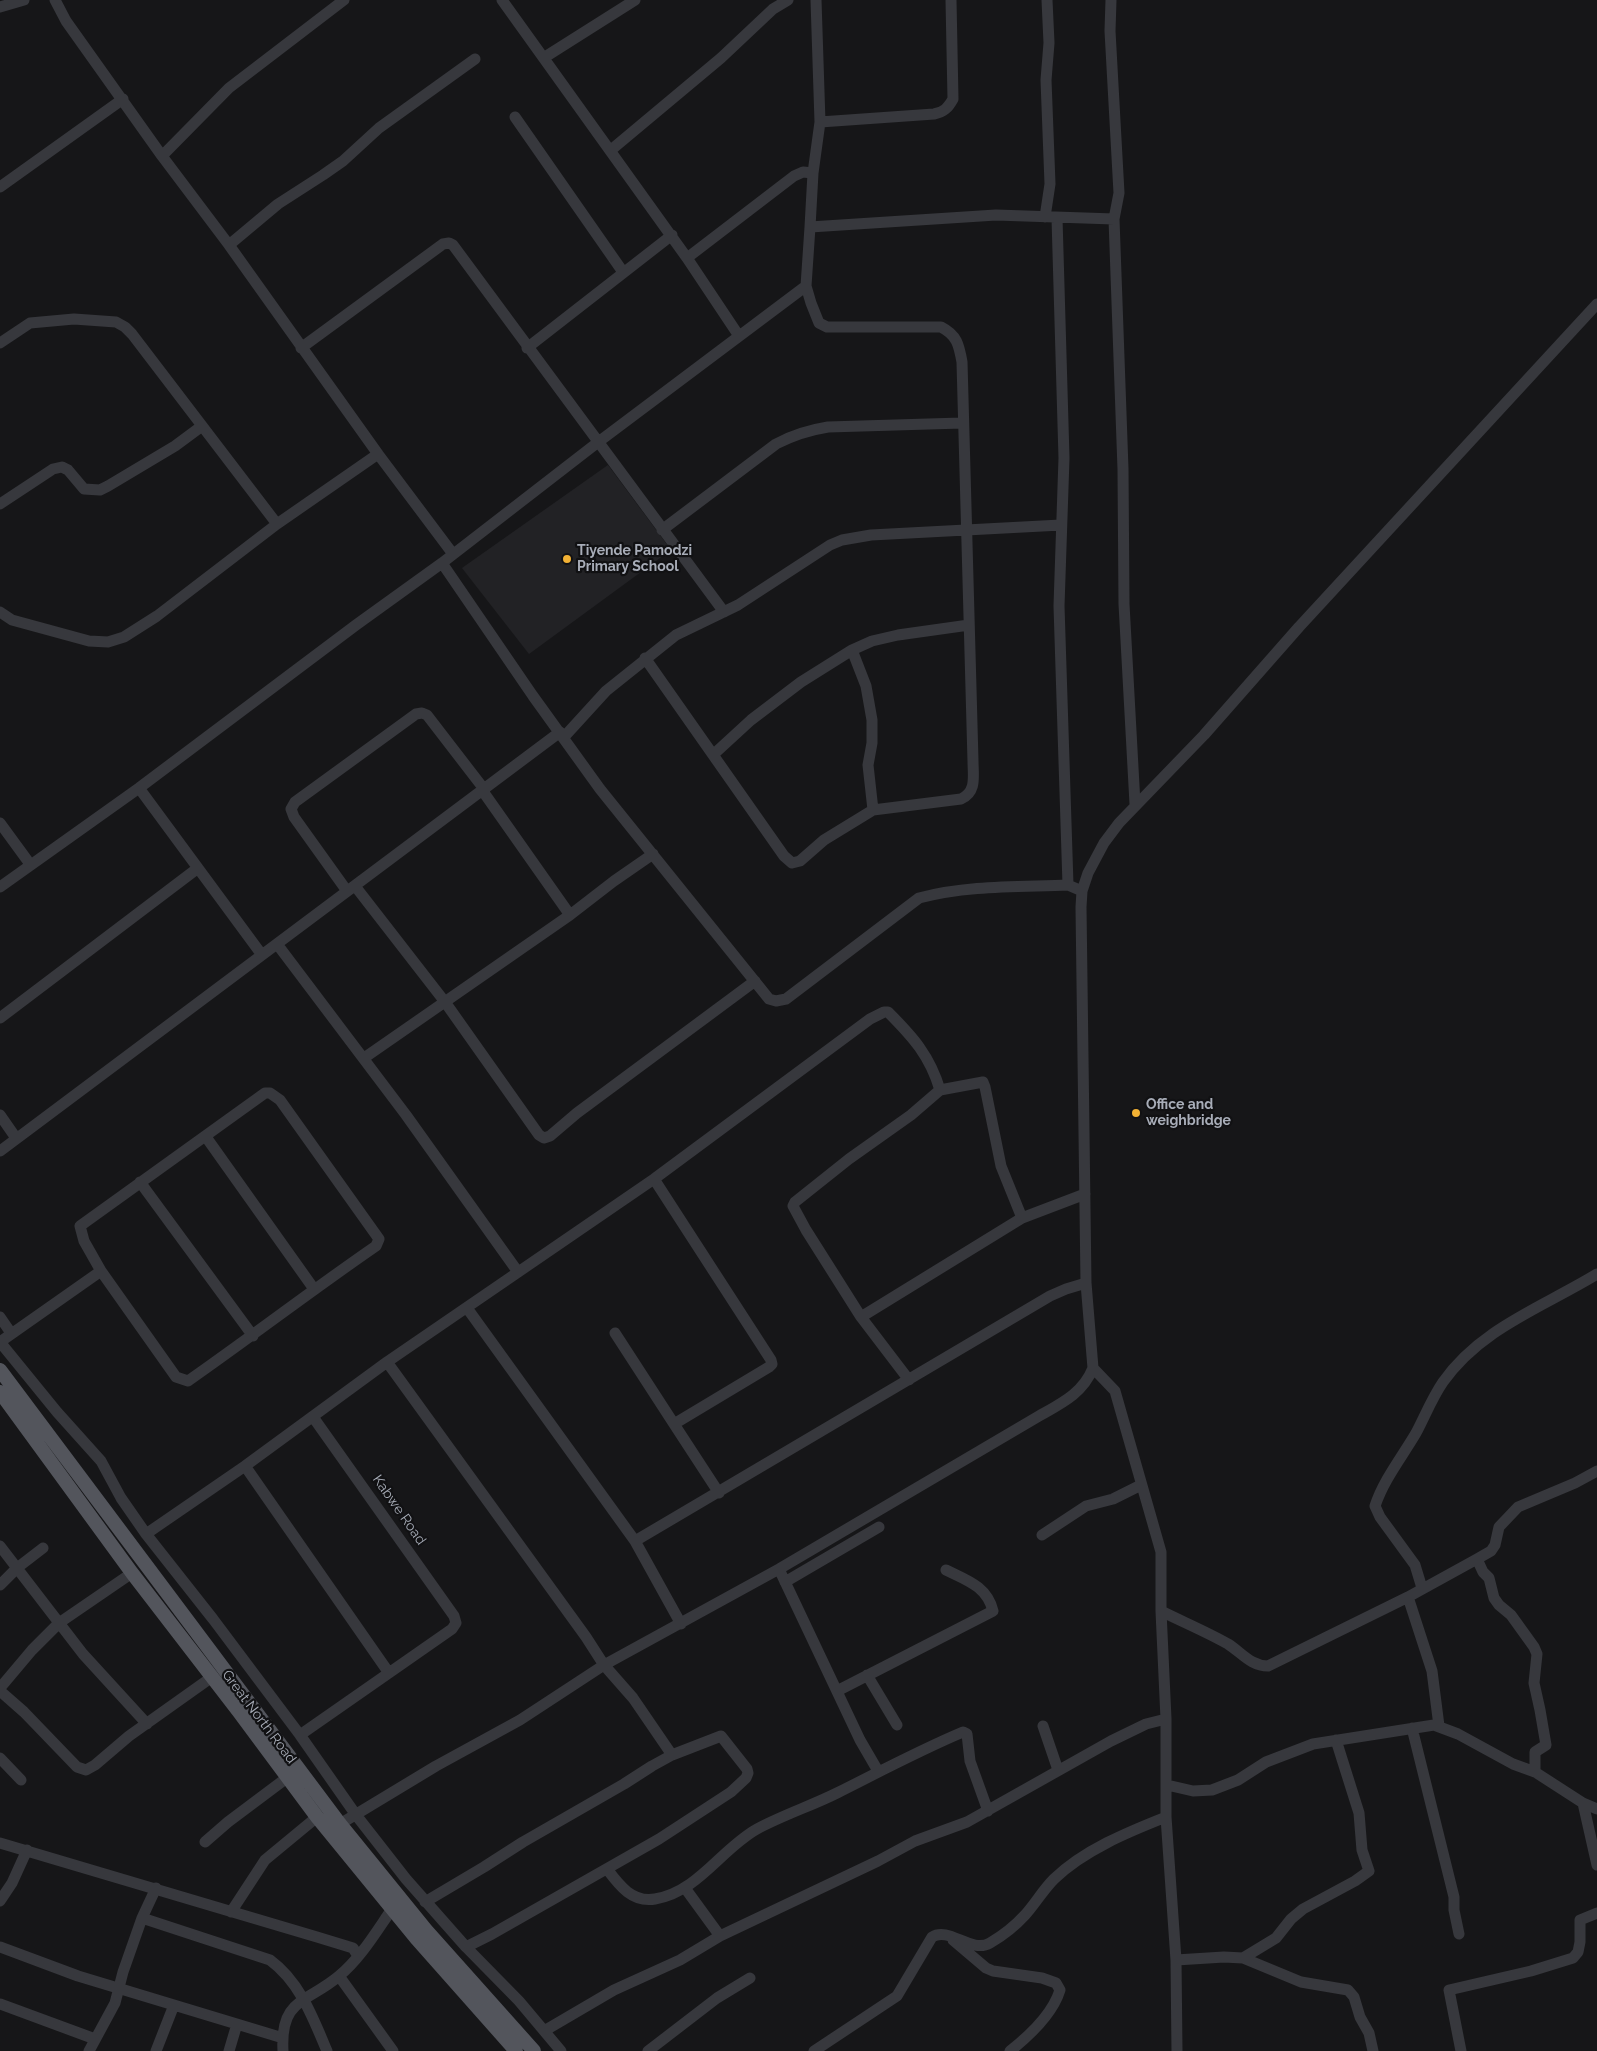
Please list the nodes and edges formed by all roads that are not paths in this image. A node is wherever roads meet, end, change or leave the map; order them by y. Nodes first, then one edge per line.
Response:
1 (24, 0) edge
2 (54, 0) edge
3 (344, 0) edge
4 (502, 0) edge
5 (635, 0) edge
6 (788, 0) edge
7 (816, 0) edge
8 (951, 0) edge
9 (1047, 0) edge
10 (1111, 0) edge
11 (0, 7) edge
12 (545, 57) junction
13 (475, 59) dead end
14 (123, 99) junction
15 (515, 117) dead end
16 (820, 122) junction
17 (612, 150) junction
18 (162, 156) junction
19 (813, 173) junction
20 (0, 187) edge
21 (1045, 217) junction
22 (1057, 218) junction
23 (1114, 218) junction
24 (810, 227) junction
25 (672, 235) junction
26 (230, 245) junction
27 (687, 258) junction
28 (623, 272) junction
29 (806, 286) junction
30 (1597, 304) edge
31 (739, 336) junction
32 (0, 343) edge
33 (301, 348) junction
34 (527, 348) junction
35 (962, 423) junction
36 (202, 426) junction
37 (597, 443) junction
38 (378, 454) junction
39 (0, 504) edge
40 (278, 524) junction
41 (1061, 524) junction
42 (966, 529) junction
43 (662, 530) junction
44 (453, 554) junction
45 (442, 563) junction
46 (0, 612) edge
47 (724, 612) junction
48 (969, 625) junction
49 (852, 650) junction
50 (645, 658) junction
51 (562, 735) junction
52 (714, 754) junction
53 (139, 788) junction
54 (483, 790) junction
55 (1135, 804) junction
56 (872, 810) junction
57 (0, 823) edge
58 (654, 854) junction
59 (30, 864) junction
60 (198, 868) junction
61 (1068, 885) junction
62 (0, 887) edge
63 (351, 889) junction
64 (1082, 891) junction
65 (570, 915) junction
66 (277, 944) junction
67 (262, 955) junction
68 (755, 981) junction
69 (445, 1002) junction
70 (0, 1018) edge
71 (364, 1058) junction
72 (940, 1090) junction
73 (0, 1115) edge
74 (206, 1137) junction
75 (16, 1138) junction
76 (0, 1151) edge
77 (654, 1179) junction
78 (140, 1182) junction
79 (1085, 1194) junction
80 (1022, 1218) junction
81 (102, 1271) junction
82 (518, 1272) junction
83 (1597, 1274) edge
84 (1086, 1283) junction
85 (314, 1289) junction
86 (467, 1308) junction
87 (0, 1317) edge
88 (861, 1317) junction
89 (11, 1333) junction
90 (616, 1333) dead end
91 (252, 1336) junction
92 (0, 1342) edge
93 (387, 1362) junction
94 (1093, 1368) junction
95 (0, 1370) edge
96 (909, 1380) junction
97 (0, 1392) edge
98 (313, 1417) junction
99 (674, 1424) junction
100 (245, 1466) junction
101 (1597, 1471) edge
102 (1141, 1485) junction
103 (719, 1492) junction
104 (879, 1528) dead end
105 (847, 1529) junction
106 (146, 1534) junction
107 (1042, 1535) dead end
108 (635, 1541) junction
109 (855, 1542) junction
110 (0, 1546) edge
111 (43, 1548) dead end
112 (1477, 1559) junction
113 (17, 1568) junction
114 (779, 1569) junction
115 (946, 1570) dead end
116 (132, 1573) junction
117 (785, 1582) junction
118 (0, 1585) edge
119 (1422, 1588) junction
120 (1408, 1597) junction
121 (1161, 1611) junction
122 (59, 1623) junction
123 (681, 1624) junction
124 (604, 1666) junction
125 (389, 1673) junction
126 (867, 1675) junction
127 (212, 1677) junction
128 (0, 1690) edge
129 (837, 1691) junction
130 (1166, 1719) junction
131 (148, 1724) junction
132 (897, 1725) dead end
133 (1043, 1726) dead end
134 (1439, 1726) junction
135 (1412, 1728) junction
136 (300, 1735) junction
137 (1336, 1740) junction
138 (672, 1755) junction
139 (0, 1758) edge
140 (1058, 1770) junction
141 (878, 1771) junction
142 (1535, 1772) junction
143 (288, 1776) junction
144 (20, 1780) dead end
145 (1167, 1785) junction
146 (1583, 1803) junction
147 (1597, 1809) edge
148 (988, 1810) junction
149 (356, 1815) junction
150 (317, 1817) junction
151 (1166, 1817) junction
152 (340, 1824) junction
153 (0, 1842) edge
154 (205, 1842) dead end
155 (27, 1850) junction
156 (1597, 1866) edge
157 (607, 1869) junction
158 (156, 1888) junction
159 (685, 1888) junction
160 (0, 1901) edge
161 (425, 1902) junction
162 (392, 1909) junction
163 (231, 1912) junction
164 (1597, 1913) edge
165 (142, 1918) junction
166 (1458, 1934) dead end
167 (720, 1936) junction
168 (950, 1937) junction
169 (0, 1947) edge
170 (466, 1947) junction
171 (358, 1956) junction
172 (1244, 1958) junction
173 (1176, 1960) junction
174 (339, 1976) junction
175 (750, 1978) dead end
176 (119, 1988) junction
177 (304, 1999) junction
178 (0, 2004) edge
179 (174, 2005) junction
180 (237, 2024) junction
181 (544, 2030) junction
182 (282, 2038) junction
183 (95, 2039) junction
184 (89, 2051) edge
185 (156, 2051) edge
186 (229, 2051) edge
187 (284, 2051) edge
188 (327, 2051) edge
189 (393, 2051) edge
190 (516, 2051) edge
191 (534, 2051) edge
192 (561, 2051) edge
193 (648, 2051) edge
194 (814, 2051) edge
195 (1010, 2051) edge
196 (1177, 2051) edge
197 (1373, 2051) edge
198 (1461, 2051) edge

1 - 11 street
2 - 14 street
3 - 18 street
4 - 12 street
5 - 12 street
6 - 17 street
7 - 16 street
8 - 16 street
9 - 21 street
10 - 23 street
12 - 17 street
13 - 26 street
14 - 18 street
14 - 20 street
15 - 28 street
16 - 19 street
17 - 25 street
18 - 26 street
19 - 24 street
19 - 27 street
21 - 22 street
21 - 24 street
22 - 23 street
22 - 41 street
23 - 55 street
24 - 29 street
25 - 27 street
25 - 28 street
26 - 33 street
27 - 31 street
28 - 34 street
29 - 31 street
29 - 35 street
30 - 55 street
31 - 37 street
32 - 36 street
33 - 34 street
33 - 38 street
34 - 37 street
35 - 42 street
35 - 43 street
36 - 39 street
36 - 40 street
37 - 43 street
37 - 44 street
38 - 40 street
38 - 44 street
40 - 46 street
41 - 42 street
41 - 61 street
42 - 47 street
42 - 48 street
43 - 47 street
44 - 45 street
45 - 51 street
45 - 53 street
47 - 50 street
48 - 49 street
48 - 56 street
49 - 52 street
49 - 56 street
50 - 51 street
50 - 52 street
51 - 54 street
51 - 58 street
52 - 56 street
53 - 59 street
53 - 60 street
54 - 63 street
54 - 63 street
54 - 65 street
55 - 64 street
57 - 59 street
58 - 65 street
58 - 68 street
59 - 62 street
60 - 67 street
60 - 70 street
61 - 64 street
61 - 68 street
63 - 66 street
63 - 69 street
64 - 79 street
65 - 69 street
66 - 67 street
66 - 71 street
67 - 75 street
68 - 69 street
69 - 71 street
71 - 82 street
72 - 77 street
72 - 80 street
72 - 88 street
73 - 75 street
74 - 78 street
74 - 85 street
74 - 85 street
75 - 76 street
77 - 82 street
77 - 99 street
78 - 81 street
78 - 91 street
79 - 80 street
79 - 84 street
80 - 88 street
81 - 89 street
81 - 91 street
82 - 86 street
83 - 119 street
84 - 94 street
84 - 96 street
85 - 91 street
86 - 93 street
86 - 108 street
87 - 89 street
88 - 96 street
89 - 92 street
90 - 99 street
92 - 106 street
93 - 98 street
93 - 124 street
94 - 102 street
94 - 105 street
95 - 152 main road, Great North Road
96 - 103 street
97 - 116 main road, Great North Road
98 - 100 street
98 - 125 street, Kabwe Road
99 - 103 street
100 - 106 street
100 - 125 street
101 - 112 street
102 - 107 street
102 - 121 street
103 - 108 street
104 - 109 street
105 - 109 street
105 - 114 street
106 - 136 street
108 - 123 street
109 - 117 street
110 - 113 street
111 - 113 street
112 - 119 street
112 - 142 street
113 - 118 street
113 - 122 street
114 - 117 street
114 - 123 street
115 - 126 street
116 - 122 street
116 - 127 main road, Great North Road
117 - 129 street
119 - 120 street
120 - 121 street
120 - 134 street
121 - 130 street
122 - 128 street
122 - 131 street
123 - 124 street
124 - 138 street
124 - 149 street
125 - 136 street
126 - 129 street
126 - 132 street
127 - 131 street
127 - 143 main road, Great North Road
128 - 131 street
129 - 141 street
130 - 140 street
130 - 145 street
133 - 140 street
134 - 135 street
134 - 142 street
135 - 137 street
135 - 166 street
136 - 149 street
137 - 145 street
137 - 172 street
138 - 157 street
138 - 161 street
139 - 144 street
140 - 148 street
141 - 148 street
141 - 159 street
142 - 146 street
143 - 150 main road, Great North Road
143 - 154 street
145 - 151 street
146 - 147 street
146 - 156 street
148 - 167 street
149 - 152 street
149 - 161 street
150 - 162 main road, Great North Road
150 - 163 street
151 - 168 street
151 - 173 street
152 - 191 main road, Great North Road
153 - 155 street
155 - 158 street
155 - 160 street
157 - 159 street
157 - 170 street
158 - 163 street
158 - 165 street
159 - 167 street
161 - 170 street
162 - 171 street
162 - 190 main road, Great North Road
163 - 171 street
164 - 198 street
165 - 176 street
165 - 177 street
167 - 181 street
168 - 194 street
168 - 195 street
169 - 176 street
170 - 181 street
171 - 174 street
172 - 173 street
172 - 197 street
173 - 196 street
174 - 177 street
174 - 189 street
175 - 193 street
176 - 179 street
176 - 183 street
177 - 182 street
177 - 188 street
178 - 183 street
179 - 180 street
179 - 185 street
180 - 182 street
180 - 186 street
181 - 192 street
182 - 187 street
183 - 184 street

